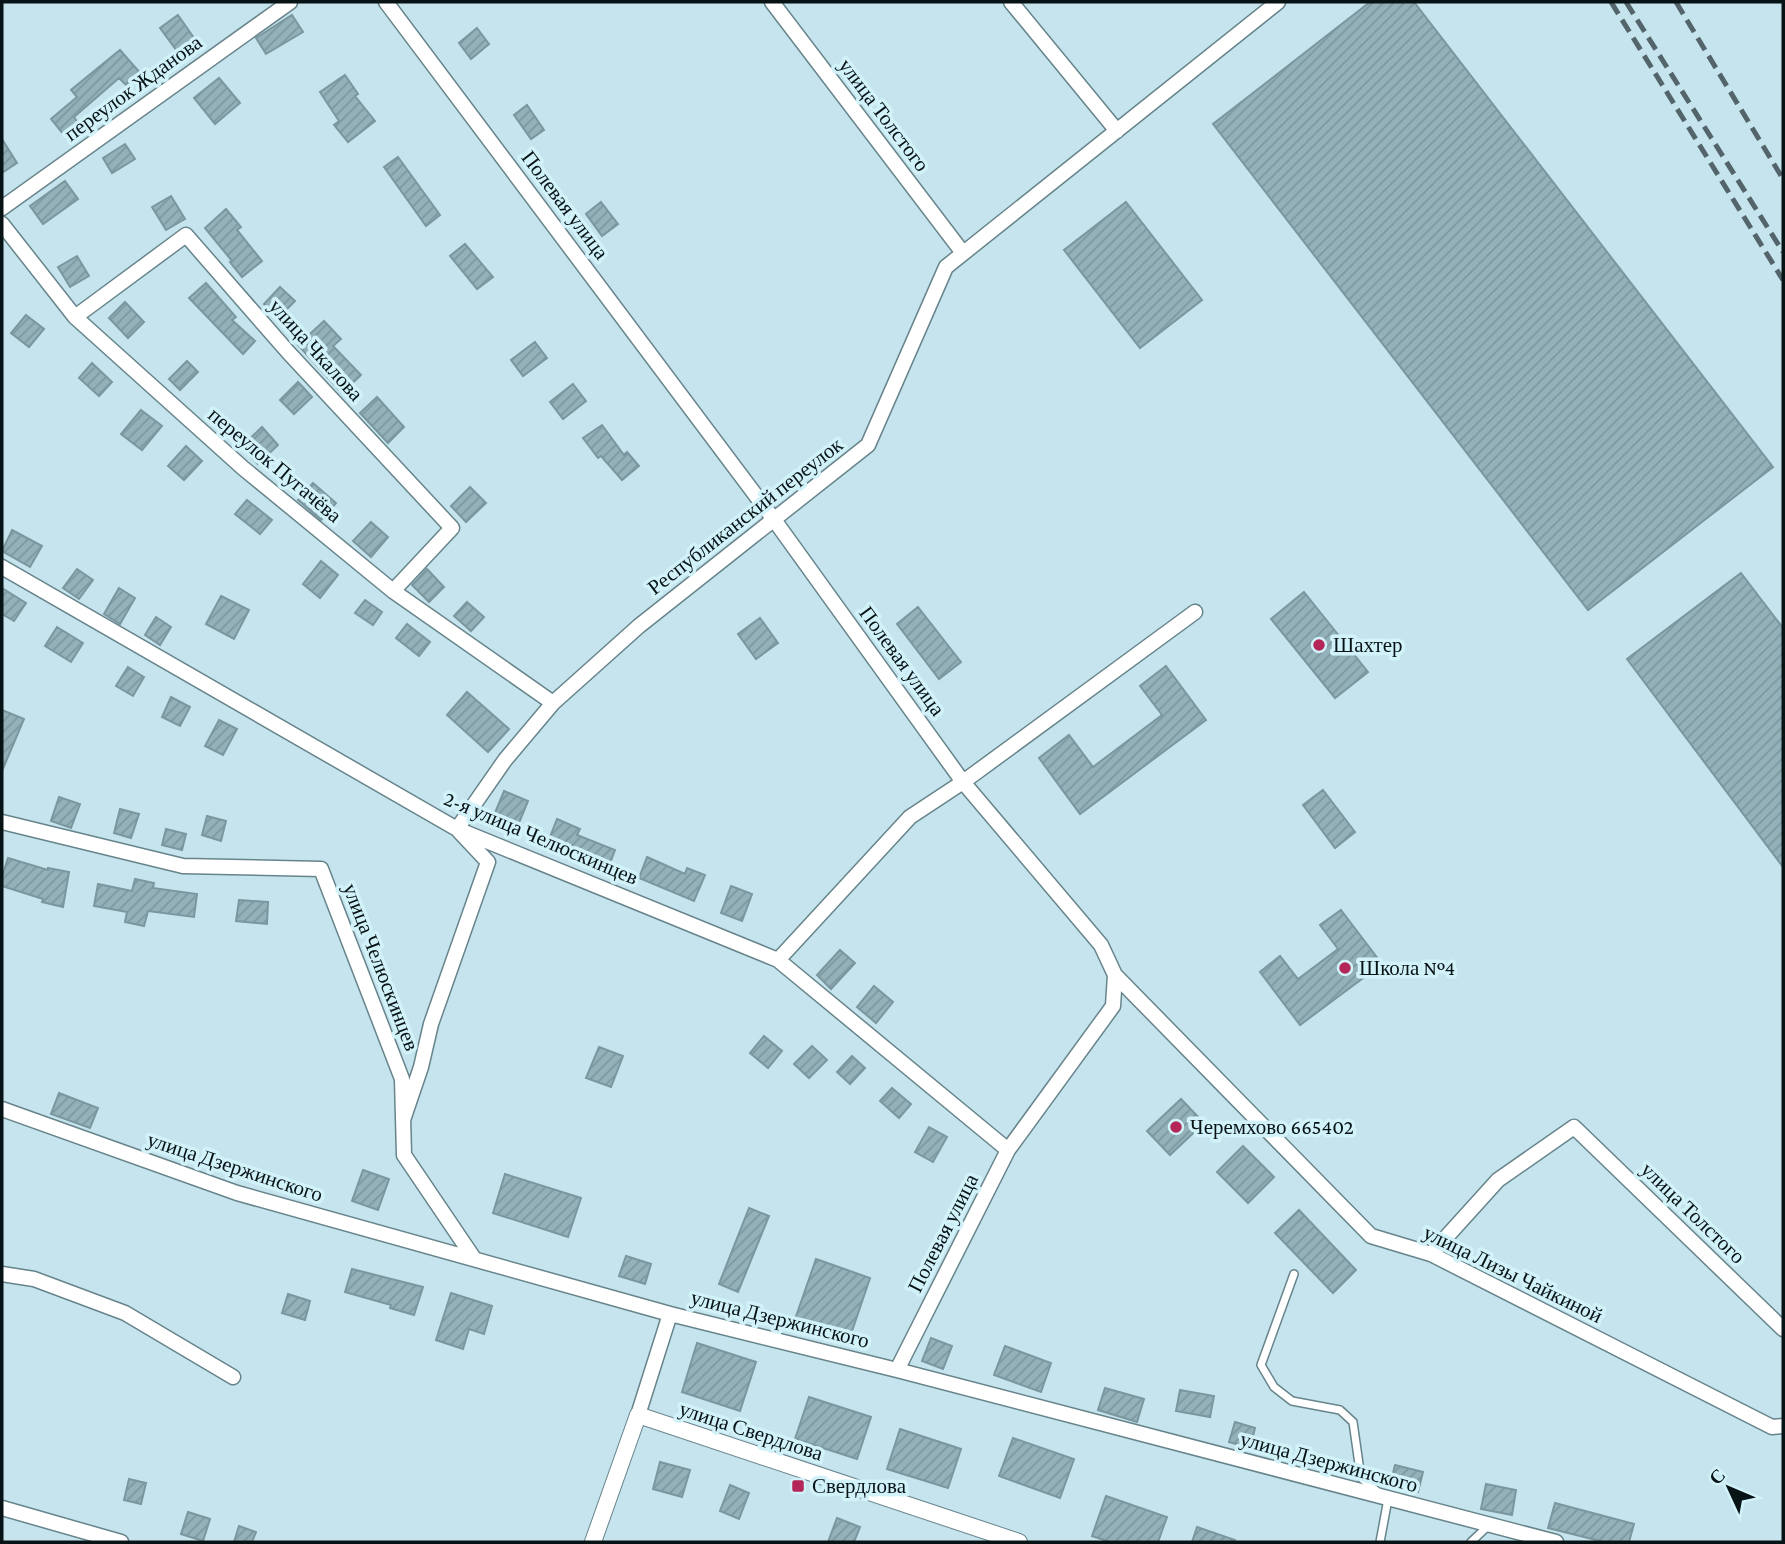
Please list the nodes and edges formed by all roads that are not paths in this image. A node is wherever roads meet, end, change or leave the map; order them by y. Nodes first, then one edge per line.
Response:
1 (290, 2) edge
2 (386, 2) edge
3 (772, 2) edge
4 (1011, 2) edge
5 (1278, 2) edge
6 (1117, 131) junction
7 (2, 208) edge
8 (2, 224) edge
9 (963, 253) junction
10 (75, 317) junction
11 (775, 521) junction
12 (2, 567) edge
13 (393, 591) junction
14 (1195, 612) dead end
15 (553, 703) junction
16 (963, 782) junction
17 (2, 822) edge
18 (457, 829) junction
19 (778, 960) junction
20 (1115, 975) junction
21 (2, 1109) edge
22 (403, 1120) junction
23 (1008, 1150) junction
24 (1431, 1254) junction
25 (473, 1257) junction
26 (2, 1274) edge
27 (1294, 1275) dead end
28 (670, 1314) junction
29 (1783, 1329) edge
30 (897, 1370) junction
31 (233, 1377) dead end
32 (638, 1415) junction
33 (1778, 1426) edge
34 (1389, 1500) junction
35 (2, 1508) edge
36 (1489, 1525) junction
37 (121, 1542) edge
38 (593, 1542) edge
39 (1019, 1542) edge
40 (1380, 1542) edge
41 (1471, 1542) edge
42 (1556, 1542) edge

1 - 7 street, переулок Жданова
2 - 11 street, Полевая улица
3 - 9 street, улица Толстого
4 - 6 street
5 - 6 street, Республиканский переулок
6 - 9 street, Республиканский переулок
8 - 10 street, переулок Пугачёва
9 - 11 street, Республиканский переулок
10 - 13 street, переулок Пугачёва
10 - 13 street, улица Чкалова
11 - 15 street, Республиканский переулок
11 - 16 street, Полевая улица
12 - 18 street, 2-я улица Челюскинцев
13 - 15 street, переулок Пугачёва
14 - 16 street
15 - 18 street, Республиканский переулок
16 - 19 street
16 - 20 street, Полевая улица
17 - 22 street, улица Челюскинцев
18 - 19 street, 2-я улица Челюскинцев
18 - 22 street
19 - 23 street, 2-я улица Челюскинцев
20 - 23 street, Полевая улица
20 - 24 street, улица Лизы Чайкиной
21 - 25 street, улица Дзержинского
22 - 25 street, улица Челюскинцев
23 - 30 street, Полевая улица
24 - 29 street, улица Толстого
24 - 33 street, улица Лизы Чайкиной
25 - 28 street, улица Дзержинского
26 - 31 street
27 - 34 lane
28 - 30 street, улица Дзержинского
28 - 32 street
30 - 34 street, улица Дзержинского
32 - 38 street
32 - 39 street, улица Свердлова
34 - 36 street, улица Дзержинского
34 - 40 lane
35 - 37 street
36 - 41 lane
36 - 42 street, улица Дзержинского

